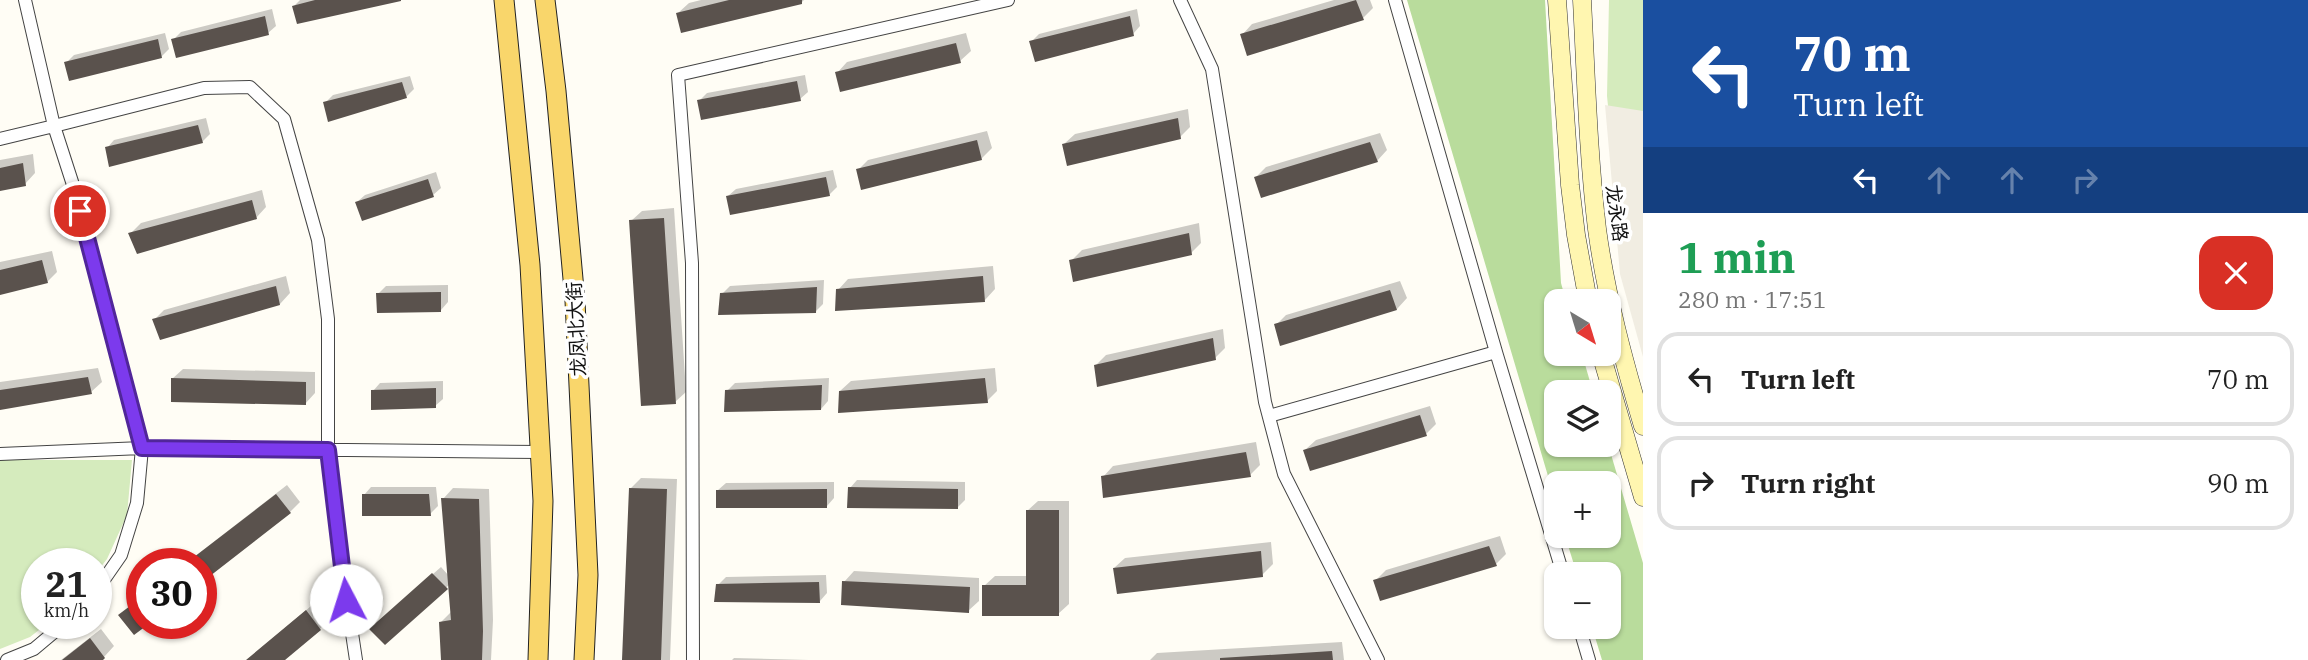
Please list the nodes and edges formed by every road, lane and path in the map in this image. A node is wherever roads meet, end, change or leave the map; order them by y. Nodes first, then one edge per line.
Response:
1 (25, 0) edge
2 (504, 0) edge
3 (545, 0) edge
4 (1008, 0) edge
5 (1180, 0) edge
6 (1395, 0) edge
7 (1556, 0) edge
8 (1582, 0) edge
9 (54, 126) junction
10 (0, 139) edge
11 (1586, 289) edge
12 (1496, 352) junction
13 (1605, 366) edge
14 (1269, 416) junction
15 (1643, 426) edge
16 (142, 448) junction
17 (328, 450) junction
18 (541, 452) junction
19 (0, 454) edge
20 (1643, 497) edge
21 (1559, 562) edge
22 (112, 568) edge
23 (46, 639) edge
24 (1583, 639) edge
25 (8, 660) edge
26 (356, 660) edge
27 (538, 660) edge
28 (584, 660) edge
29 (693, 660) edge
30 (1378, 660) edge
31 (1589, 660) edge

1 - 9 street
2 - 18 main road
3 - 28 main road, 龙凤北大街
4 - 29 street
5 - 14 street
6 - 12 street
7 - 11 main road
8 - 15 main road, 龙永路
9 - 10 street
9 - 16 street
9 - 17 street
12 - 14 street
12 - 21 street
13 - 20 main road
14 - 30 street
16 - 17 street
16 - 19 street
16 - 22 street
17 - 18 street
17 - 26 street
18 - 27 main road
23 - 25 street
24 - 31 street

